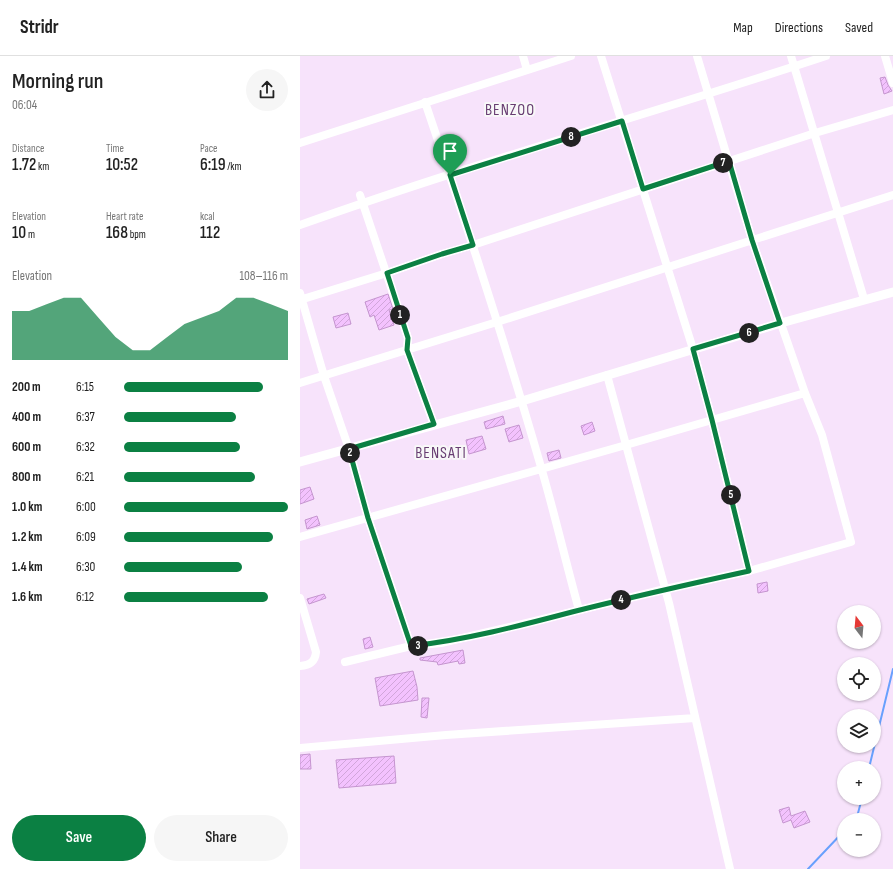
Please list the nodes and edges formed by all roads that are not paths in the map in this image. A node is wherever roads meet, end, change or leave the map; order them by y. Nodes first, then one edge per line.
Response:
1 (523, 56) edge
2 (571, 56) edge
3 (601, 56) edge
4 (696, 56) edge
5 (791, 56) edge
6 (826, 56) edge
7 (884, 56) edge
8 (794, 67) junction
9 (527, 70) junction
10 (893, 84) edge
11 (708, 94) junction
12 (425, 102) junction
13 (893, 110) edge
14 (622, 121) junction
15 (814, 133) junction
16 (300, 143) edge
17 (729, 161) junction
18 (450, 175) junction
19 (643, 189) junction
20 (893, 195) edge
21 (361, 199) junction
22 (838, 212) junction
23 (300, 225) edge
24 (752, 240) junction
25 (473, 245) junction
26 (667, 267) junction
27 (387, 273) junction
28 (893, 292) edge
29 (301, 297) edge
30 (864, 299) junction
31 (497, 322) junction
32 (780, 323) junction
33 (693, 349) junction
34 (407, 350) junction
35 (606, 375) junction
36 (324, 376) junction
37 (300, 383) edge
38 (805, 392) junction
39 (522, 401) junction
40 (712, 420) junction
41 (434, 424) junction
42 (626, 445) junction
43 (349, 449) junction
44 (300, 462) edge
45 (542, 469) junction
46 (368, 518) junction
47 (300, 537) edge
48 (749, 571) junction
49 (665, 589) junction
50 (300, 598) edge
51 (579, 610) junction
52 (411, 646) junction
53 (345, 662) dead end
54 (300, 666) edge
55 (696, 718) junction
56 (300, 748) edge
57 (730, 869) edge

1 - 9 street
2 - 9 street
3 - 14 street
4 - 11 street
5 - 8 street
6 - 8 street
7 - 10 street
8 - 11 street
8 - 15 street
9 - 12 street
11 - 14 street
11 - 17 street
12 - 16 street
12 - 18 street
13 - 15 street
14 - 18 street
14 - 19 street
15 - 17 street
15 - 22 street
17 - 19 street
17 - 24 street
18 - 21 street
18 - 25 street
19 - 25 street
19 - 26 street
20 - 22 street
21 - 23 street
21 - 27 street
22 - 24 street
22 - 30 street
24 - 26 street
24 - 32 street
25 - 27 street
25 - 31 street
26 - 31 street
26 - 33 street
27 - 29 street
27 - 34 street
28 - 30 street
29 - 36 street
30 - 32 street
31 - 34 street
31 - 39 street
32 - 33 street
32 - 38 street
33 - 35 street
33 - 40 street
34 - 36 street
34 - 41 street
35 - 39 street
35 - 42 street
36 - 37 street
36 - 43 street
38 - 40 street
38 - 48 street
39 - 41 street
39 - 45 street
40 - 42 street
40 - 48 street
41 - 43 street
42 - 45 street
42 - 49 street
43 - 44 street
43 - 46 street
45 - 46 street
45 - 51 street
46 - 47 street
46 - 52 street
48 - 49 street
49 - 51 street
49 - 55 street
50 - 54 street
51 - 52 street
52 - 53 street
55 - 56 street
55 - 57 street

